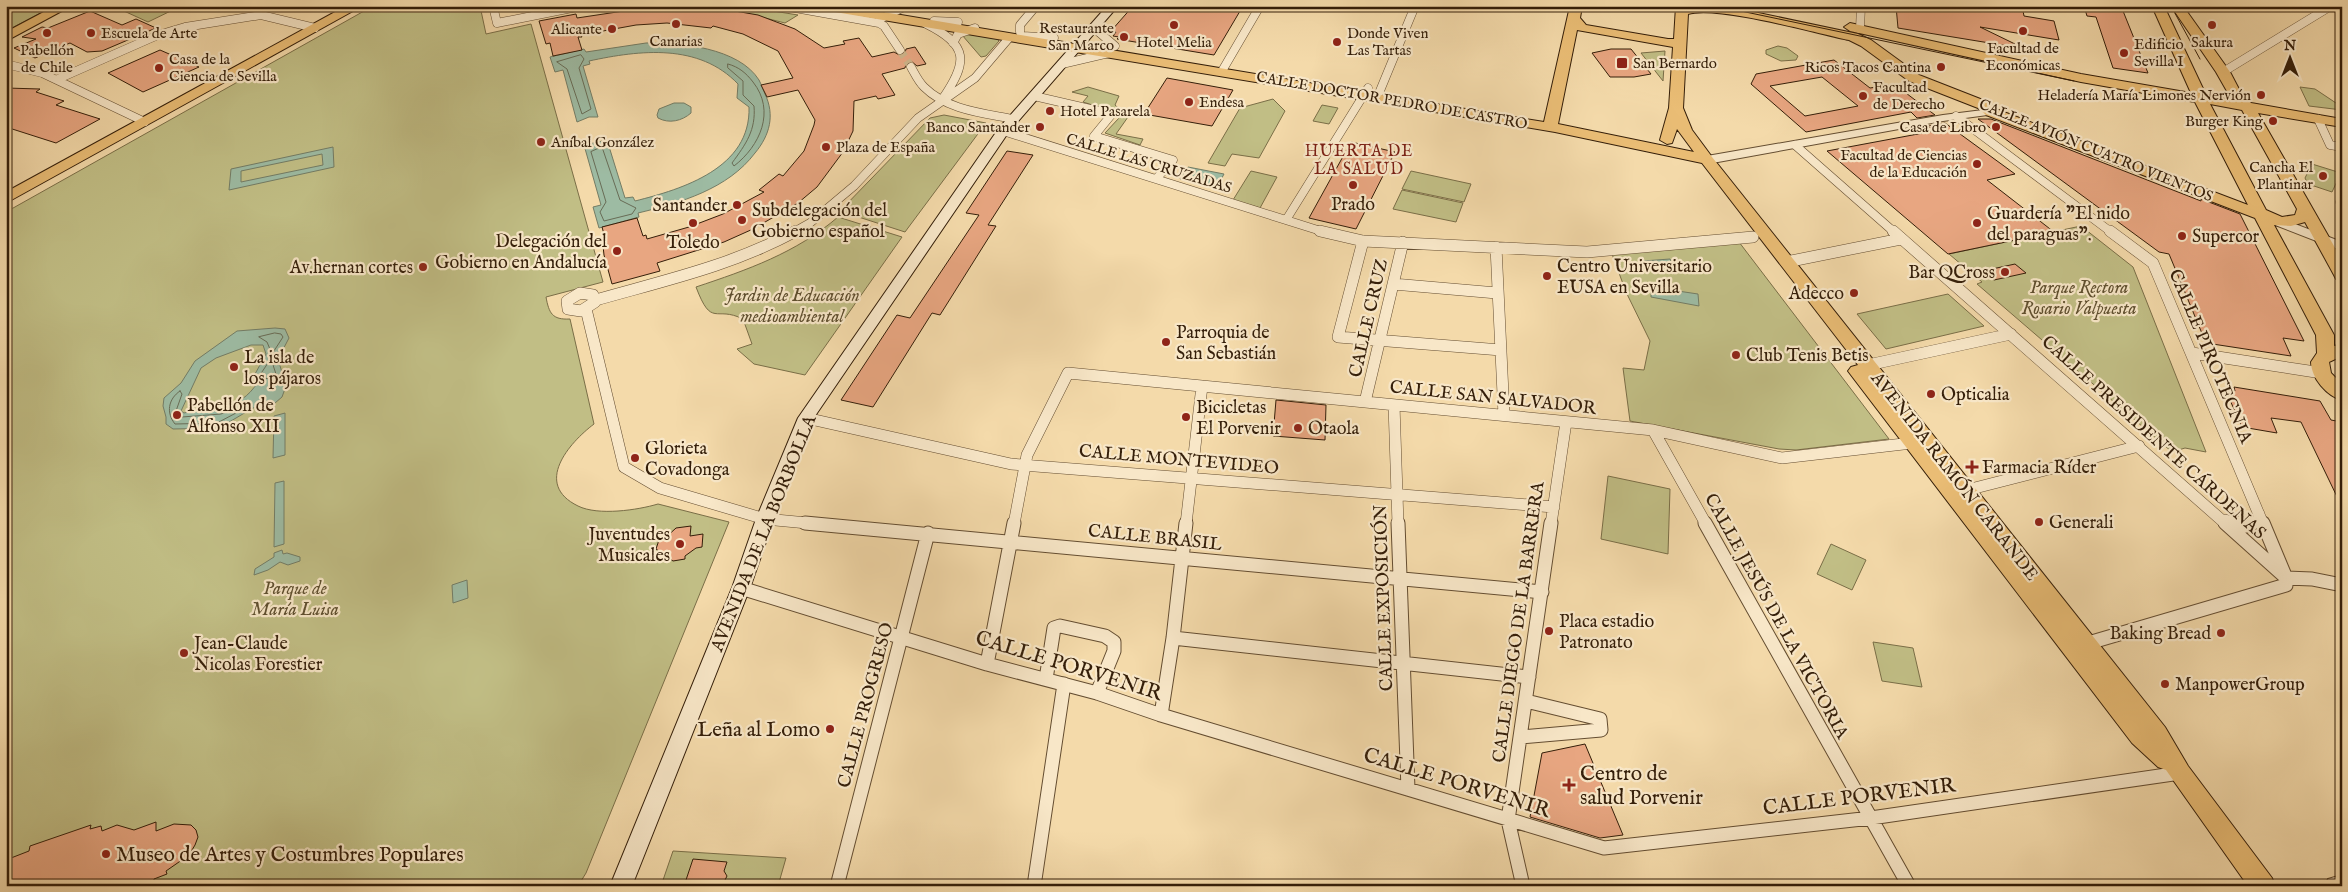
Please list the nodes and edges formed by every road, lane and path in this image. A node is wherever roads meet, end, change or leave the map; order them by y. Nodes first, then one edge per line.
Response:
1 (65, 6) edge
2 (356, 6) edge
3 (493, 6) edge
4 (519, 6) edge
5 (582, 6) edge
6 (784, 6) edge
7 (823, 6) edge
8 (864, 6) edge
9 (1036, 6) edge
10 (1113, 6) edge
11 (1260, 6) edge
12 (1415, 6) edge
13 (1754, 6) edge
14 (1861, 6) edge
15 (2158, 6) edge
16 (2177, 6) edge
17 (2331, 6) edge
18 (1683, 8) edge
19 (1575, 13) edge
20 (888, 15) edge
21 (522, 18) junction
22 (926, 24) junction
23 (962, 26) junction
24 (315, 28) junction
25 (1094, 28) junction
26 (1859, 34) junction
27 (1015, 35) junction
28 (6, 37) edge
29 (1054, 38) junction
30 (953, 43) junction
31 (1681, 43) junction
32 (1077, 45) junction
33 (900, 50) tunnel mouth
34 (1113, 50) junction
35 (6, 64) edge
36 (1062, 64) junction
37 (2196, 66) junction
38 (911, 67) tunnel mouth
39 (1224, 68) junction
40 (2223, 72) junction
41 (58, 79) junction
42 (1372, 93) junction
43 (1034, 96) junction
44 (941, 100) junction
45 (2201, 100) junction
46 (1676, 108) junction
47 (2248, 108) junction
48 (1991, 112) junction
49 (1956, 116) junction
50 (1013, 119) junction
51 (2318, 119) junction
52 (145, 122) junction
53 (2342, 123) edge
54 (1551, 124) junction
55 (1003, 131) junction
56 (1662, 145) junction
57 (1795, 145) junction
58 (2342, 148) edge
59 (1708, 170) junction
60 (1156, 180) junction
61 (6, 198) edge
62 (2305, 209) junction
63 (2264, 215) junction
64 (1286, 220) junction
65 (1753, 237) junction
66 (1901, 239) junction
67 (2322, 240) junction
68 (1362, 241) junction
69 (1403, 242) junction
70 (1496, 247) junction
71 (2342, 247) edge
72 (1786, 262) junction
73 (2342, 275) edge
74 (1393, 284) junction
75 (1497, 293) junction
76 (596, 300) junction
77 (586, 309) junction
78 (2011, 334) junction
79 (1380, 340) junction
80 (1501, 350) junction
81 (2334, 352) edge
82 (2192, 353) junction
83 (1868, 365) junction
84 (2322, 374) junction
85 (1202, 386) junction
86 (2342, 394) edge
87 (1365, 402) junction
88 (1394, 405) junction
89 (1504, 415) junction
90 (806, 418) junction
91 (1566, 422) junction
92 (1653, 430) junction
93 (1912, 443) junction
94 (2139, 446) junction
95 (1026, 464) junction
96 (1191, 477) junction
97 (1967, 490) junction
98 (1397, 494) junction
99 (1554, 507) junction
100 (2259, 514) junction
101 (2218, 516) junction
102 (766, 518) junction
103 (928, 533) junction
104 (1011, 540) junction
105 (1182, 557) junction
106 (1399, 578) junction
107 (2286, 578) junction
108 (2342, 585) edge
109 (741, 588) junction
110 (1542, 592) junction
111 (902, 636) junction
112 (1172, 638) junction
113 (2085, 644) junction
114 (1402, 663) junction
115 (988, 664) junction
116 (1529, 677) junction
117 (1046, 679) junction
118 (1064, 684) junction
119 (1097, 693) junction
120 (1526, 701) junction
121 (1161, 715) junction
122 (1522, 737) junction
123 (2180, 773) junction
124 (1408, 790) junction
125 (1871, 818) junction
126 (1508, 820) junction
127 (2342, 885) edge
128 (622, 886) edge
129 (837, 886) edge
130 (1034, 886) edge
131 (1523, 886) edge
132 (1909, 886) edge
133 (2262, 886) edge
134 (2335, 886) edge

1 - 28 main road
2 - 24 main road
3 - 21 street
4 - 21 street
5 - 21 street
6 - 20 street
7 - 20 main road
8 - 20 main road
9 - 27 street
10 - 25 main road, AVENIDA DE LA BORBOLLA
11 - 39 street
12 - 42 street
13 - 26 main road
14 - 26 street
15 - 37 main road
16 - 40 main road
17 - 40 street
18 - 26 main road
18 - 31 main road, AVENIDA RAMÓN CARANDE
19 - 31 main road
19 - 54 main road
20 - 22 main road
20 - 23 main road
20 - 33 street
22 - 23 main road
22 - 30 street
23 - 27 main road
23 - 29 street
23 - 30 street
24 - 41 street
24 - 52 main road
25 - 32 main road, AVENIDA DE LA BORBOLLA
25 - 34 street, CALLE DOCTOR PEDRO DE CASTRO
26 - 45 main road
26 - 48 main road, CALLE AVIÓN CUATRO VIENTOS
27 - 29 main road
27 - 32 main road
27 - 44 street
29 - 32 main road
30 - 44 street
31 - 46 main road, AVENIDA RAMÓN CARANDE
32 - 34 main road, CALLE DOCTOR PEDRO DE CASTRO
32 - 36 main road, AVENIDA DE LA BORBOLLA
34 - 36 street
34 - 39 main road, CALLE DOCTOR PEDRO DE CASTRO
35 - 41 street
36 - 43 main road, AVENIDA DE LA BORBOLLA
37 - 40 main road
37 - 45 main road
38 - 44 street
39 - 42 main road, CALLE DOCTOR PEDRO DE CASTRO
40 - 47 main road
41 - 52 street
42 - 54 main road, CALLE DOCTOR PEDRO DE CASTRO
42 - 64 street
43 - 50 main road, AVENIDA DE LA BORBOLLA
43 - 60 street
44 - 50 street
44 - 76 street
45 - 47 main road
45 - 63 main road
46 - 56 main road, AVENIDA RAMÓN CARANDE
46 - 59 main road, AVENIDA RAMÓN CARANDE
47 - 51 main road
47 - 62 main road
48 - 49 street
48 - 63 main road, CALLE AVIÓN CUATRO VIENTOS
49 - 57 street
49 - 82 street, CALLE PIROTECNIA
50 - 55 main road, AVENIDA DE LA BORBOLLA
51 - 53 main road
51 - 58 street
52 - 61 main road
54 - 56 main road, CALLE DOCTOR PEDRO DE CASTRO
55 - 60 street, CALLE LAS CRUZADAS
55 - 90 main road, AVENIDA DE LA BORBOLLA
56 - 59 main road
57 - 59 street
57 - 66 street, CALLE PRESIDENTE CÁRDENAS
59 - 65 main road, AVENIDA RAMÓN CARANDE
59 - 72 main road, AVENIDA RAMÓN CARANDE
60 - 64 street, CALLE LAS CRUZADAS
62 - 63 main road
62 - 67 main road
63 - 67 street, CALLE AVIÓN CUATRO VIENTOS
63 - 81 main road
64 - 68 street, CALLE LAS CRUZADAS
65 - 70 street, CALLE LAS CRUZADAS
65 - 93 main road, AVENIDA RAMÓN CARANDE
66 - 72 street
66 - 78 street, CALLE PRESIDENTE CÁRDENAS
67 - 71 street, CALLE AVIÓN CUATRO VIENTOS
67 - 73 main road
68 - 69 street, CALLE LAS CRUZADAS
68 - 79 street
69 - 70 street, CALLE LAS CRUZADAS
69 - 74 street, CALLE CRUZ
70 - 75 street
72 - 83 main road, AVENIDA RAMÓN CARANDE
74 - 75 street
74 - 79 street, CALLE CRUZ
75 - 80 street
76 - 77 street
76 - 77 street
77 - 102 street, CALLE BRASIL
78 - 83 street
78 - 94 street, CALLE PRESIDENTE CÁRDENAS
79 - 80 street
79 - 87 street, CALLE CRUZ
80 - 89 street
81 - 84 main road
82 - 84 street
82 - 100 street, CALLE PIROTECNIA
83 - 97 main road, AVENIDA RAMÓN CARANDE
84 - 86 main road
85 - 87 street, CALLE SAN SALVADOR
85 - 95 street, CALLE SAN SALVADOR
85 - 96 street
87 - 88 street, CALLE SAN SALVADOR
88 - 89 street, CALLE SAN SALVADOR
88 - 98 street, CALLE EXPOSICIÓN
89 - 91 street, CALLE SAN SALVADOR
90 - 95 street, CALLE MONTEVIDEO
90 - 102 main road, AVENIDA DE LA BORBOLLA
91 - 92 street, CALLE SAN SALVADOR
91 - 99 street, CALLE DIEGO DE LA BARRERA
92 - 93 street, CALLE SAN SALVADOR
92 - 125 street, CALLE JESÚS DE LA VICTORIA
93 - 123 main road, AVENIDA RAMÓN CARANDE
94 - 97 street
94 - 101 street, CALLE PRESIDENTE CÁRDENAS
95 - 96 street, CALLE MONTEVIDEO
95 - 104 street
96 - 98 street, CALLE MONTEVIDEO
96 - 105 street
97 - 113 main road, AVENIDA RAMÓN CARANDE
98 - 99 street, CALLE MONTEVIDEO
98 - 106 street, CALLE EXPOSICIÓN
99 - 110 street, CALLE DIEGO DE LA BARRERA
100 - 101 street
100 - 107 street, CALLE PIROTECNIA
101 - 107 street, CALLE PRESIDENTE CÁRDENAS
102 - 103 street, CALLE BRASIL
102 - 109 main road, AVENIDA DE LA BORBOLLA
103 - 104 street, CALLE BRASIL
103 - 111 street, CALLE PROGRESO
104 - 105 street, CALLE BRASIL
104 - 115 street
105 - 106 street, CALLE BRASIL
105 - 112 street
106 - 110 street, CALLE BRASIL
106 - 114 street, CALLE EXPOSICIÓN
107 - 108 street
107 - 113 street
109 - 111 street, CALLE PORVENIR
109 - 128 main road, AVENIDA DE LA BORBOLLA
110 - 116 street, CALLE DIEGO DE LA BARRERA
111 - 115 street, CALLE PORVENIR
111 - 129 street, CALLE PROGRESO
112 - 114 street
112 - 121 street
113 - 123 main road, AVENIDA RAMÓN CARANDE
114 - 116 street
114 - 124 street, CALLE EXPOSICIÓN
115 - 117 street, CALLE PORVENIR
116 - 120 street, CALLE DIEGO DE LA BARRERA
117 - 118 street, CALLE PORVENIR
117 - 119 street
118 - 119 street, CALLE PORVENIR
118 - 130 street
119 - 121 street, CALLE PORVENIR
120 - 122 street, CALLE DIEGO DE LA BARRERA
120 - 122 street
121 - 124 street, CALLE PORVENIR
122 - 126 street, CALLE DIEGO DE LA BARRERA
123 - 125 street, CALLE PORVENIR
123 - 133 main road, AVENIDA RAMÓN CARANDE
124 - 126 street, CALLE PORVENIR
125 - 126 street, CALLE PORVENIR
125 - 132 street, CALLE JESÚS DE LA VICTORIA
126 - 131 street, CALLE DIEGO DE LA BARRERA
127 - 134 street

